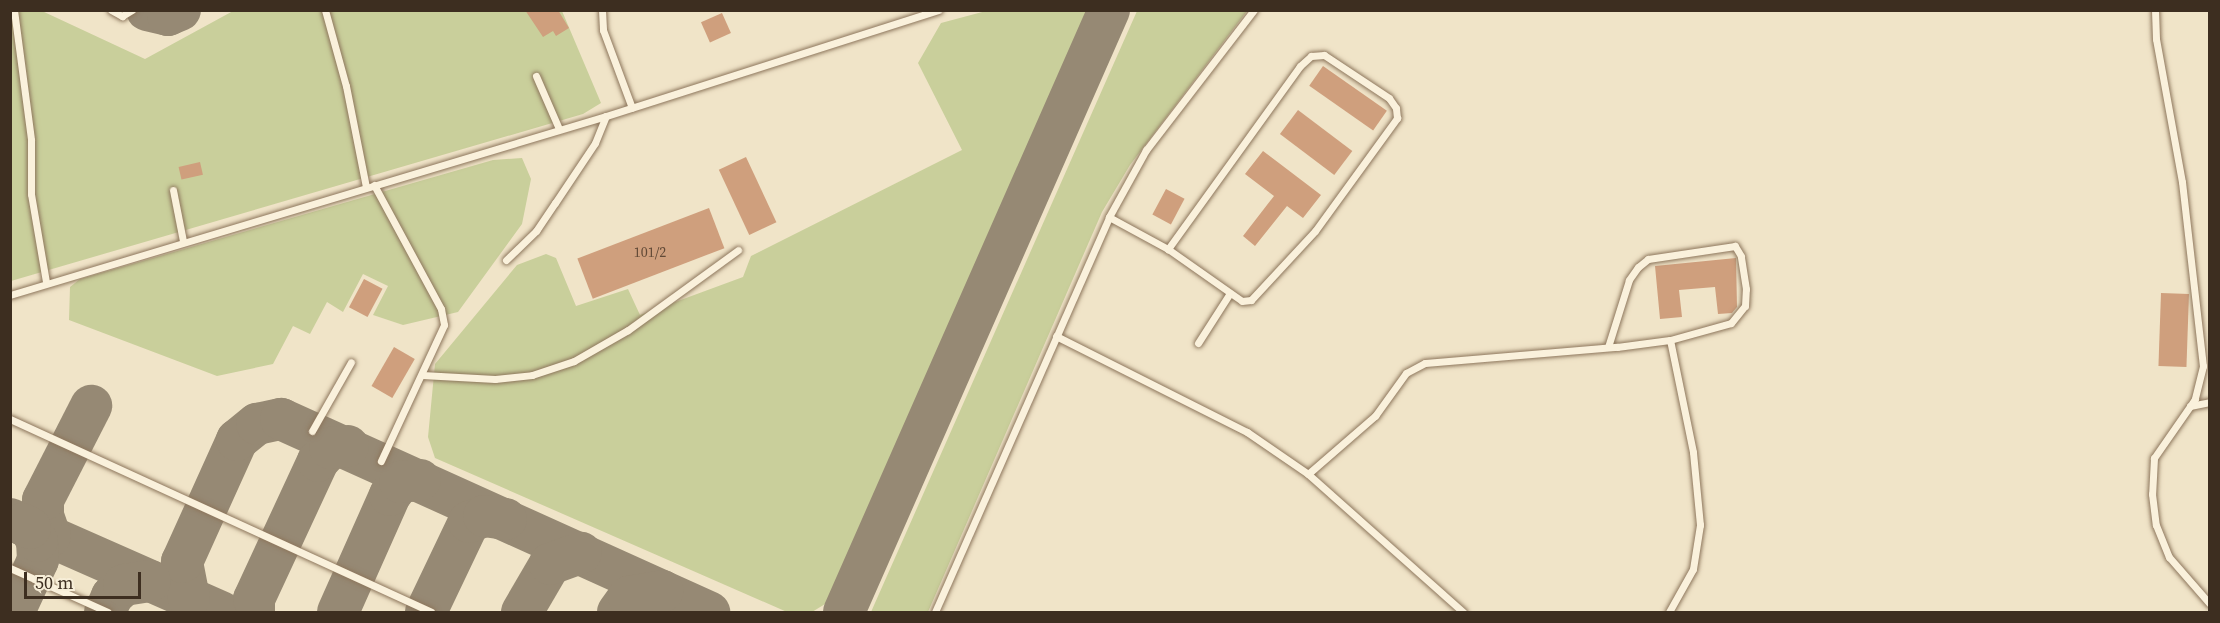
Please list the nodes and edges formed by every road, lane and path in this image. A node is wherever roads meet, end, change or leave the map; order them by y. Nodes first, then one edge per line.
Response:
1 (14, 10) edge
2 (111, 10) edge
3 (132, 10) edge
4 (324, 10) edge
5 (602, 10) edge
6 (938, 10) edge
7 (1254, 10) edge
8 (2155, 10) edge
9 (536, 76) dead end
10 (632, 108) junction
11 (606, 116) junction
12 (559, 129) junction
13 (374, 184) junction
14 (366, 187) junction
15 (173, 190) dead end
16 (1109, 217) junction
17 (183, 242) junction
18 (1168, 249) junction
19 (738, 250) dead end
20 (506, 260) dead end
21 (46, 282) junction
22 (1230, 293) junction
23 (10, 295) edge
24 (1056, 336) junction
25 (1670, 340) junction
26 (1198, 343) dead end
27 (1608, 347) junction
28 (351, 362) dead end
29 (423, 375) junction
30 (2210, 402) edge
31 (2190, 406) junction
32 (10, 418) edge
33 (312, 430) dead end
34 (381, 461) dead end
35 (1308, 474) junction
36 (10, 568) edge
37 (2210, 604) edge
38 (108, 612) edge
39 (431, 612) edge
40 (935, 612) edge
41 (1463, 612) edge
42 (1669, 612) edge

1 - 21 lane
2 - 3 lane
4 - 14 lane
5 - 10 lane
6 - 10 lane
7 - 16 lane
8 - 31 lane
9 - 12 lane
10 - 11 lane
11 - 12 lane
11 - 20 lane
12 - 13 lane
13 - 14 lane
13 - 29 lane
14 - 17 lane
15 - 17 lane
16 - 18 lane
16 - 24 lane
17 - 21 lane
18 - 22 lane
18 - 22 lane
19 - 29 lane
21 - 23 lane
22 - 26 lane
24 - 35 lane
24 - 40 lane
25 - 27 lane
25 - 27 lane
25 - 42 lane
27 - 35 lane
28 - 33 lane
29 - 34 lane
30 - 31 lane
31 - 37 lane
32 - 39 lane
35 - 41 lane
36 - 38 lane

